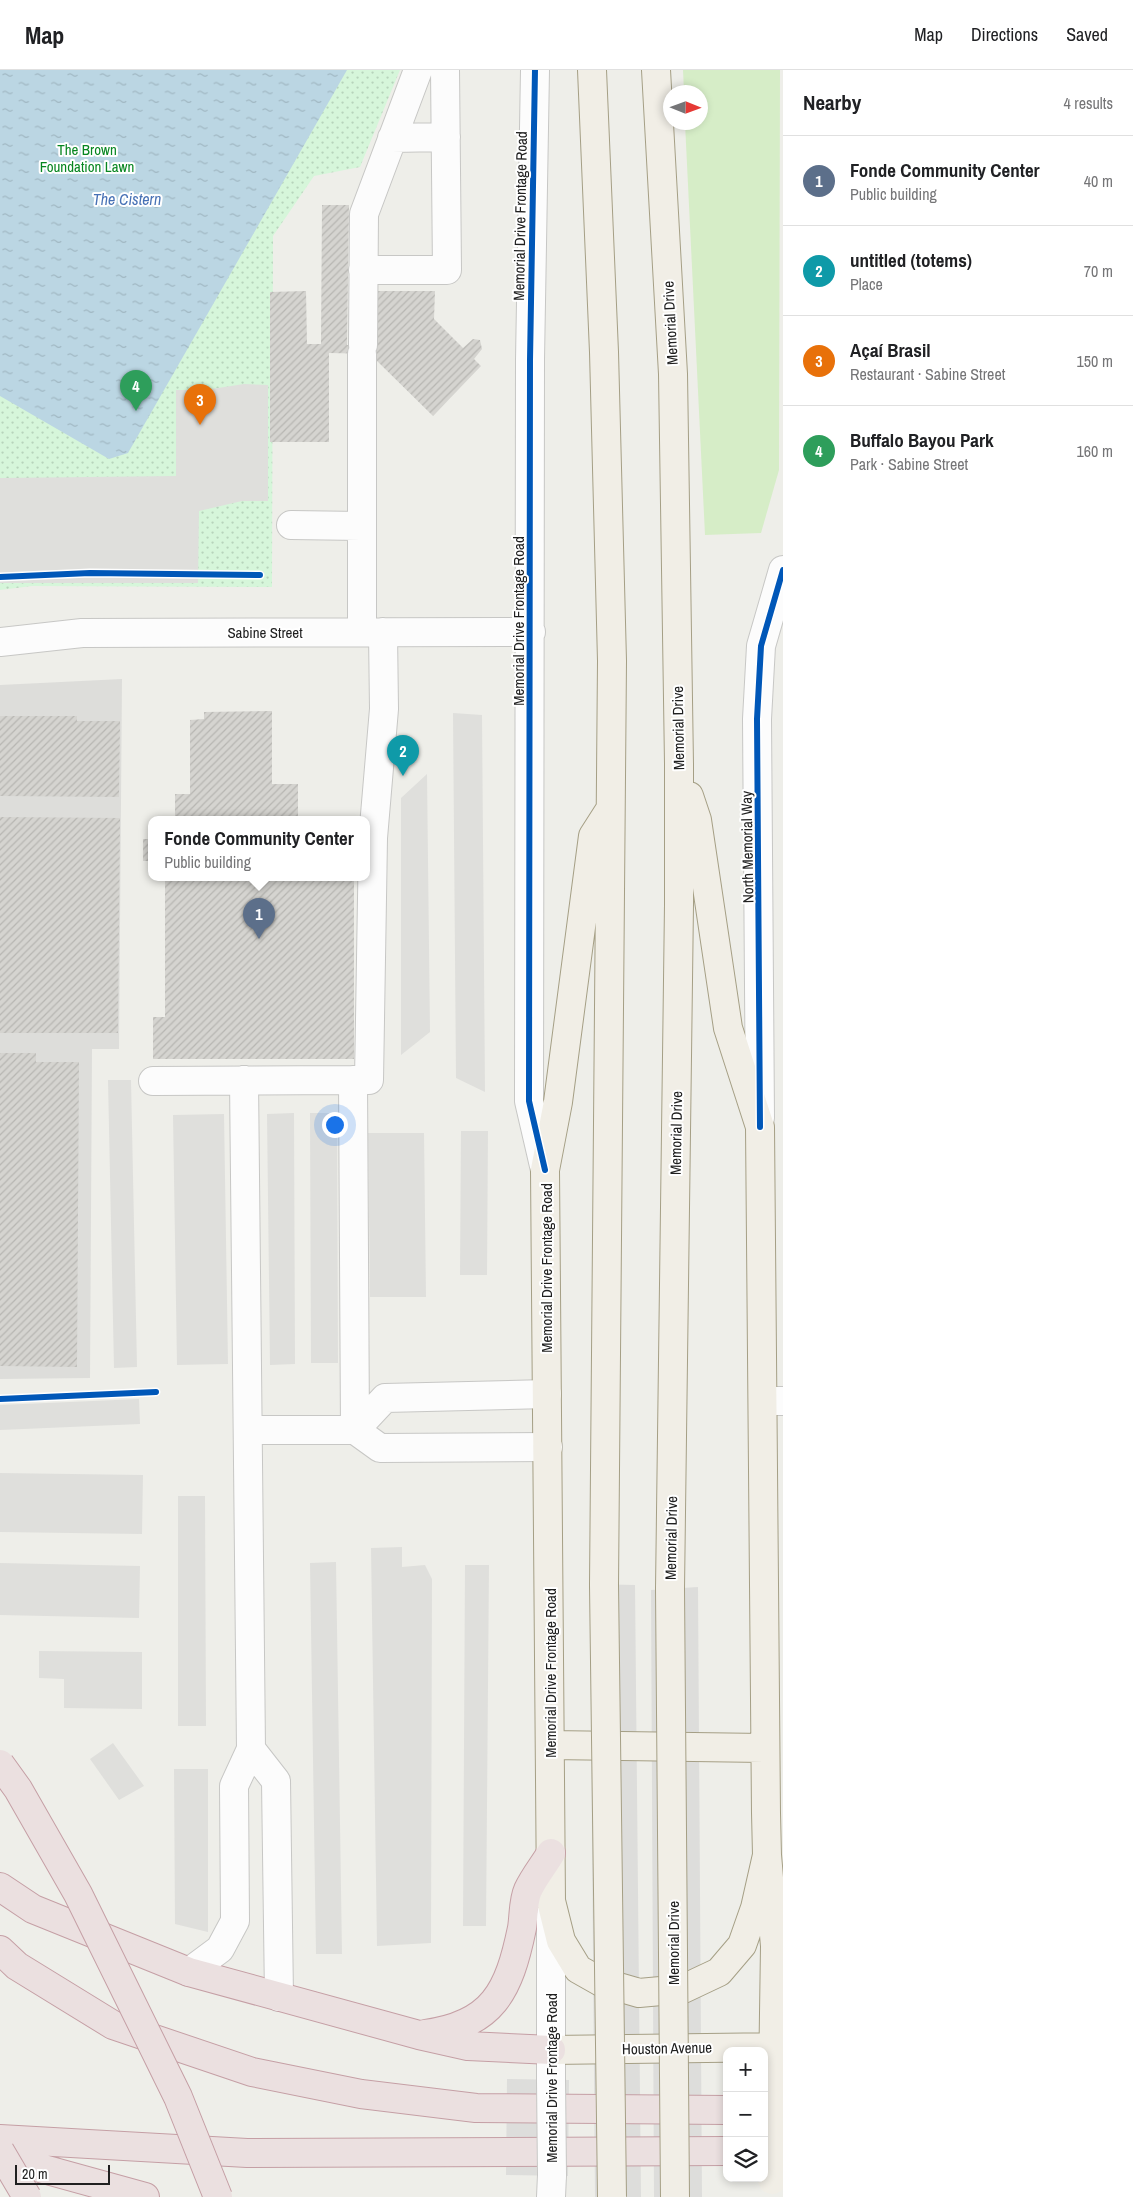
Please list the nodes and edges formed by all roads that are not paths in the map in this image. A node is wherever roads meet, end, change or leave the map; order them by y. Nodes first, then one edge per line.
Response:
1 (418, 70) edge
2 (445, 70) edge
3 (535, 70) edge
4 (592, 70) edge
5 (656, 70) edge
6 (446, 137) junction
7 (392, 138) junction
8 (363, 270) junction
9 (291, 525) dead end
10 (361, 526) junction
11 (783, 570) edge
12 (372, 632) junction
13 (531, 632) junction
14 (0, 642) edge
15 (772, 647) edge
16 (679, 764) junction
17 (612, 806) junction
18 (244, 1080) junction
19 (353, 1080) junction
20 (153, 1081) dead end
21 (760, 1127) junction
22 (546, 1170) junction
23 (547, 1394) junction
24 (773, 1401) edge
25 (248, 1430) junction
26 (355, 1430) junction
27 (548, 1447) junction
28 (551, 1745) junction
29 (765, 1748) junction
30 (251, 1749) junction
31 (0, 1764) edge
32 (551, 1854) junction
33 (767, 1855) junction
34 (0, 1887) edge
35 (551, 1901) junction
36 (0, 1950) edge
37 (189, 1972) junction
38 (279, 1997) junction
39 (419, 2035) junction
40 (778, 2047) edge
41 (551, 2050) junction
42 (723, 2110) edge
43 (768, 2110) edge
44 (783, 2110) edge
45 (0, 2140) edge
46 (0, 2151) edge
47 (723, 2151) edge
48 (768, 2151) edge
49 (783, 2151) edge
50 (0, 2157) edge
51 (551, 2186) edge
52 (772, 2189) edge
53 (27, 2197) edge
54 (145, 2197) edge
55 (218, 2197) edge
56 (612, 2197) edge
57 (675, 2197) edge

1 - 7 street
2 - 6 street
3 - 13 street, Memorial Drive Frontage Road
4 - 17 main road
5 - 16 main road, Memorial Drive
6 - 7 street
6 - 8 street
7 - 8 street
8 - 10 street
9 - 10 street
10 - 12 street
11 - 15 street, North Memorial Way
12 - 13 street, Sabine Street
12 - 14 street, Sabine Street
12 - 19 street
13 - 22 street, Memorial Drive Frontage Road
15 - 21 street, North Memorial Way
16 - 21 main road
16 - 57 main road, Memorial Drive, bridge
17 - 22 main road
17 - 56 main road, bridge
18 - 19 street
18 - 20 street
18 - 25 street
19 - 26 street
21 - 24 main road
22 - 23 main road, Memorial Drive Frontage Road
23 - 26 street
23 - 27 main road, Memorial Drive Frontage Road
24 - 29 main road
25 - 26 street
25 - 30 street
26 - 27 street
27 - 28 main road, Memorial Drive Frontage Road
28 - 29 main road
28 - 32 main road, Memorial Drive Frontage Road
29 - 33 main road
30 - 37 street
30 - 38 street
31 - 55 highway, bridge
32 - 35 main road, Memorial Drive Frontage Road
32 - 39 highway
33 - 35 main road
33 - 40 main road
34 - 37 highway
35 - 41 street, Memorial Drive Frontage Road
36 - 42 highway
37 - 38 highway
38 - 39 highway
39 - 41 highway
40 - 41 main road, Houston Avenue
40 - 52 main road, bridge
41 - 51 street, Memorial Drive Frontage Road, bridge
43 - 44 highway
45 - 47 highway
46 - 53 highway, bridge
48 - 49 highway
50 - 54 highway

